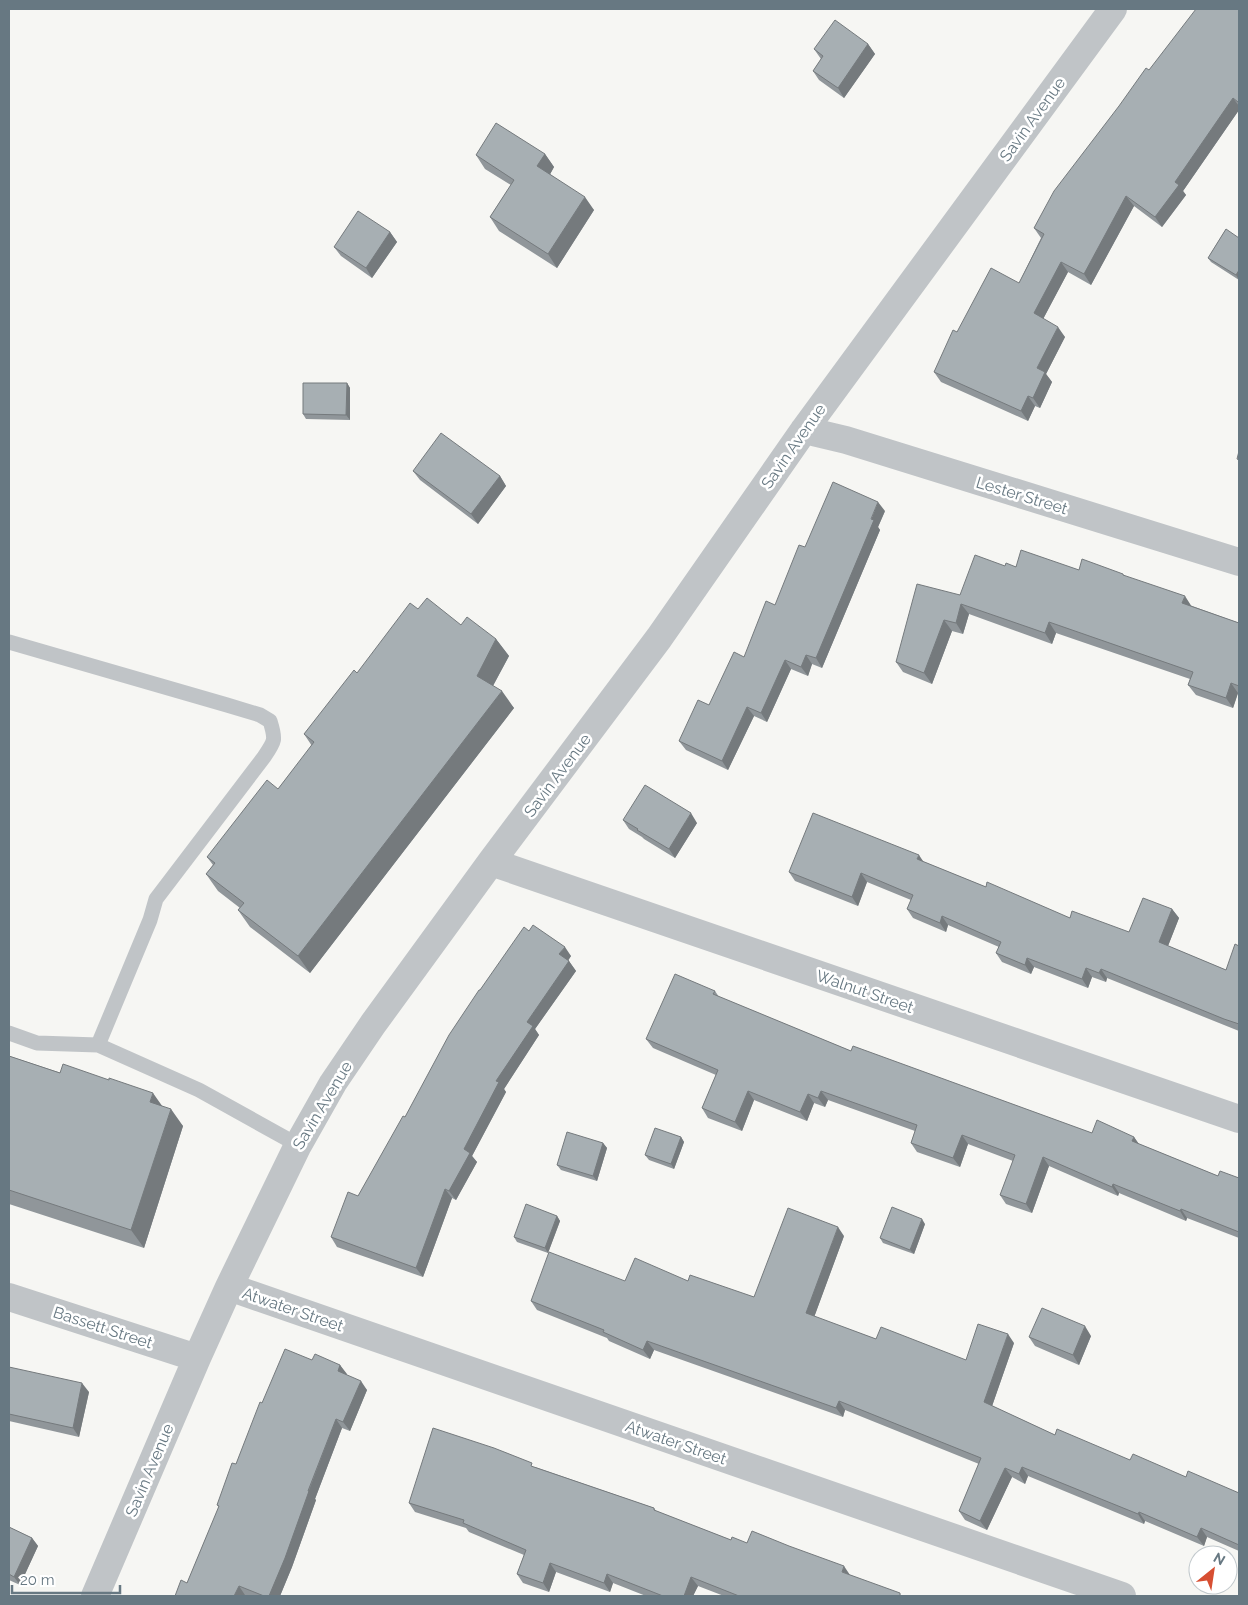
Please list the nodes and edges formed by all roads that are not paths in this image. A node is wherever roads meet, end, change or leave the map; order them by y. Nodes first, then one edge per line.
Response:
1 (1113, 9) edge
2 (804, 430) junction
3 (1239, 562) edge
4 (9, 642) edge
5 (491, 862) junction
6 (9, 1033) edge
7 (98, 1045) junction
8 (1239, 1119) edge
9 (298, 1145) junction
10 (229, 1287) junction
11 (9, 1297) edge
12 (197, 1358) junction
13 (95, 1596) edge
14 (1122, 1596) edge

1 - 2 street, Savin Avenue
2 - 3 street, Lester Street
2 - 5 street, Savin Avenue
4 - 7 lane
5 - 8 street, Walnut Street
5 - 9 street, Savin Avenue
6 - 7 lane
7 - 9 lane
9 - 10 street, Savin Avenue
10 - 12 street, Savin Avenue
10 - 14 street, Atwater Street
11 - 12 street, Bassett Street
12 - 13 street, Savin Avenue

